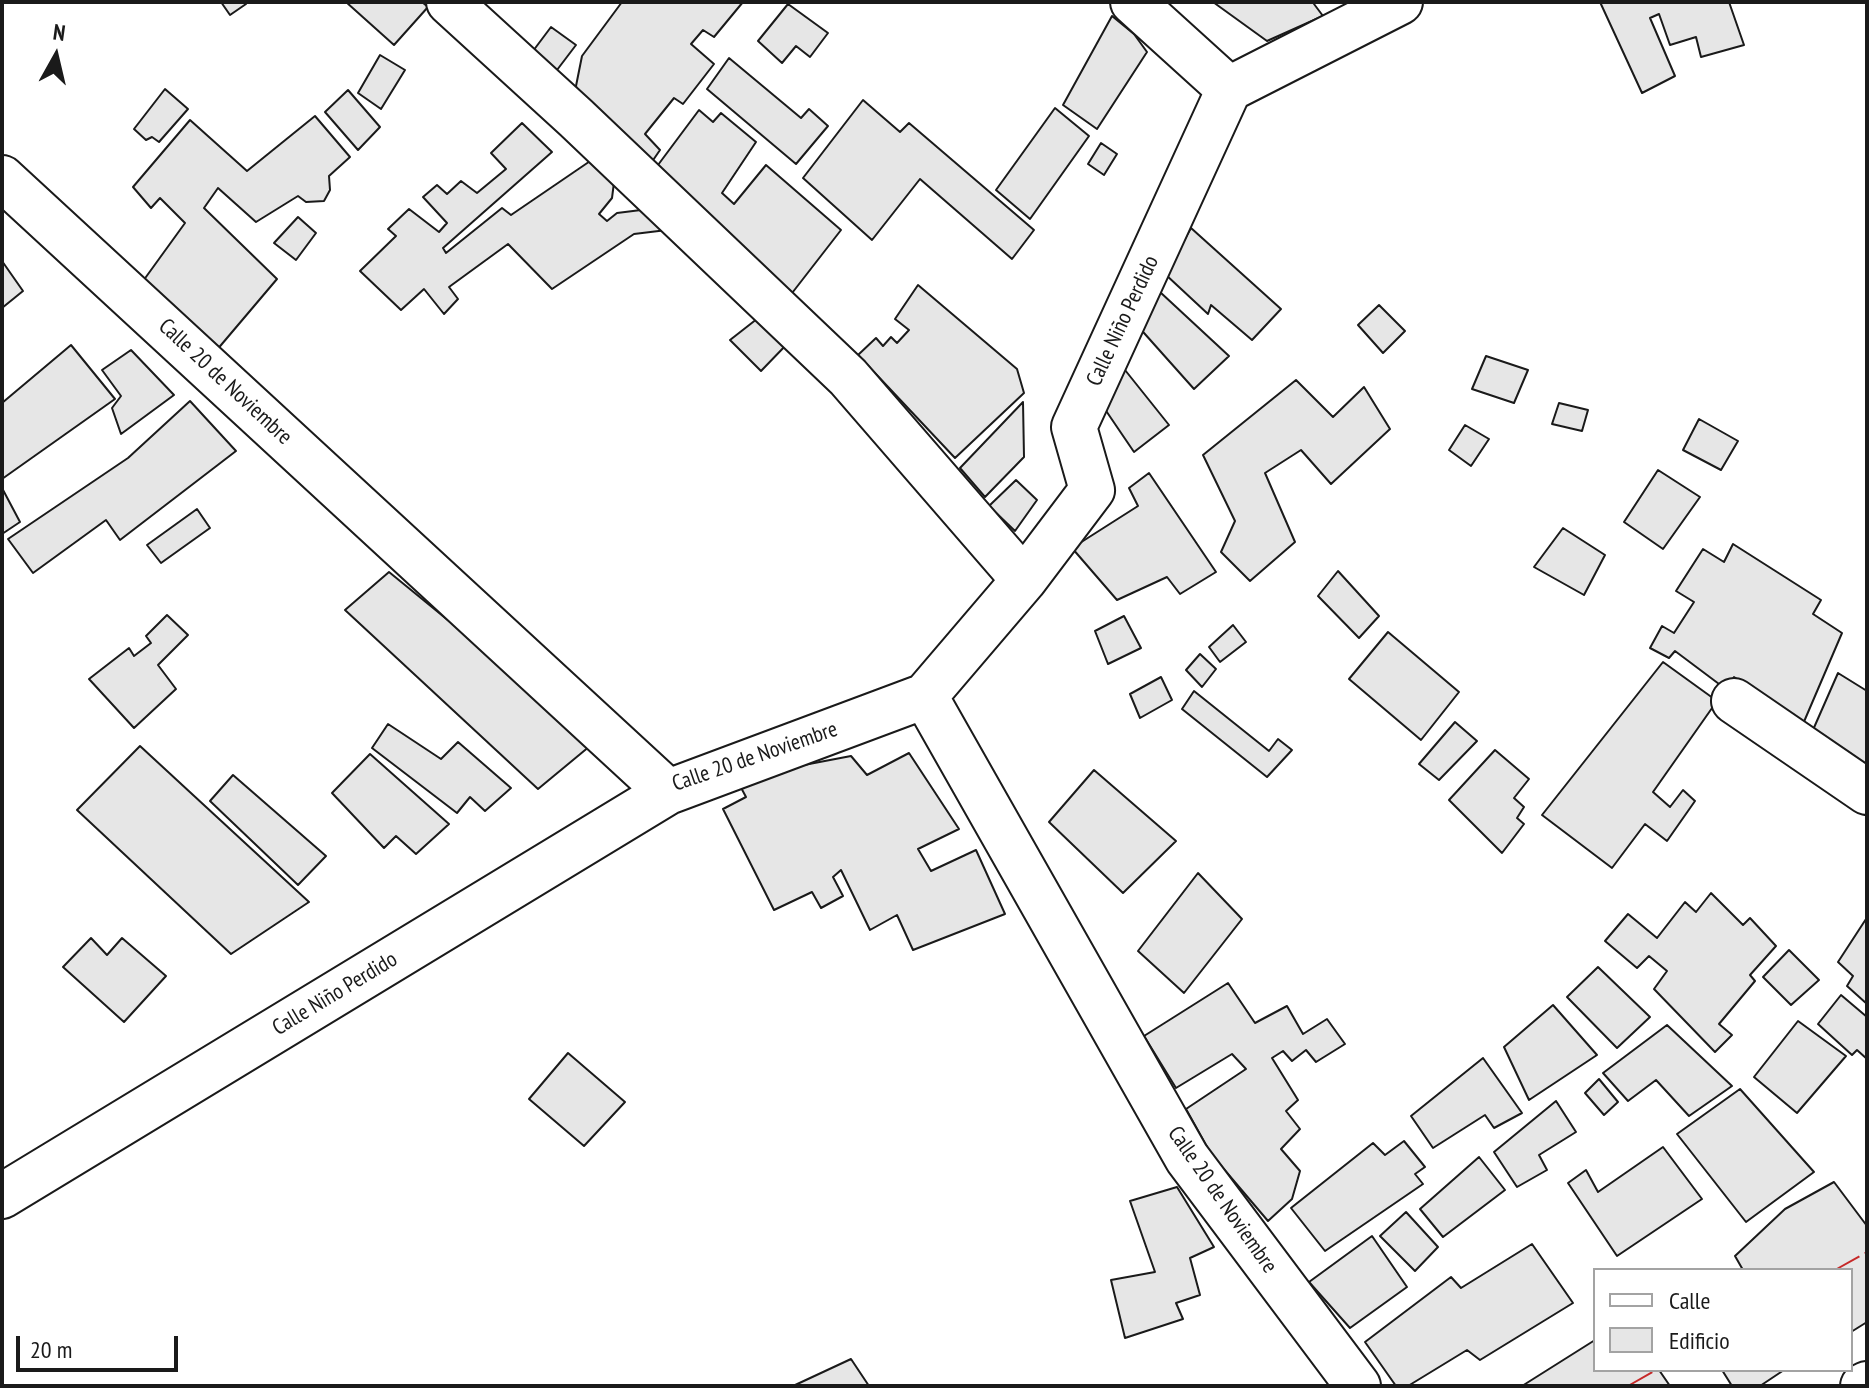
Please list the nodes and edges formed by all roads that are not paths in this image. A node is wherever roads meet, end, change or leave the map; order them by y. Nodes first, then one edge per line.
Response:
1 (449, 2) edge
2 (1133, 2) edge
3 (1400, 2) edge
4 (1229, 89) junction
5 (2, 178) edge
6 (1024, 580) junction
7 (925, 696) junction
8 (1734, 701) dead end
9 (668, 792) junction
10 (1867, 792) edge
11 (2, 1196) edge
12 (1358, 1386) edge

1 - 6 street
2 - 4 street
3 - 4 street
4 - 6 street, Calle Niño Perdido
5 - 9 street, Calle 20 de Noviembre
6 - 7 street, Calle Niño Perdido
7 - 9 street, Calle 20 de Noviembre
7 - 12 street, Calle 20 de Noviembre
8 - 10 street
9 - 11 street, Calle Niño Perdido

